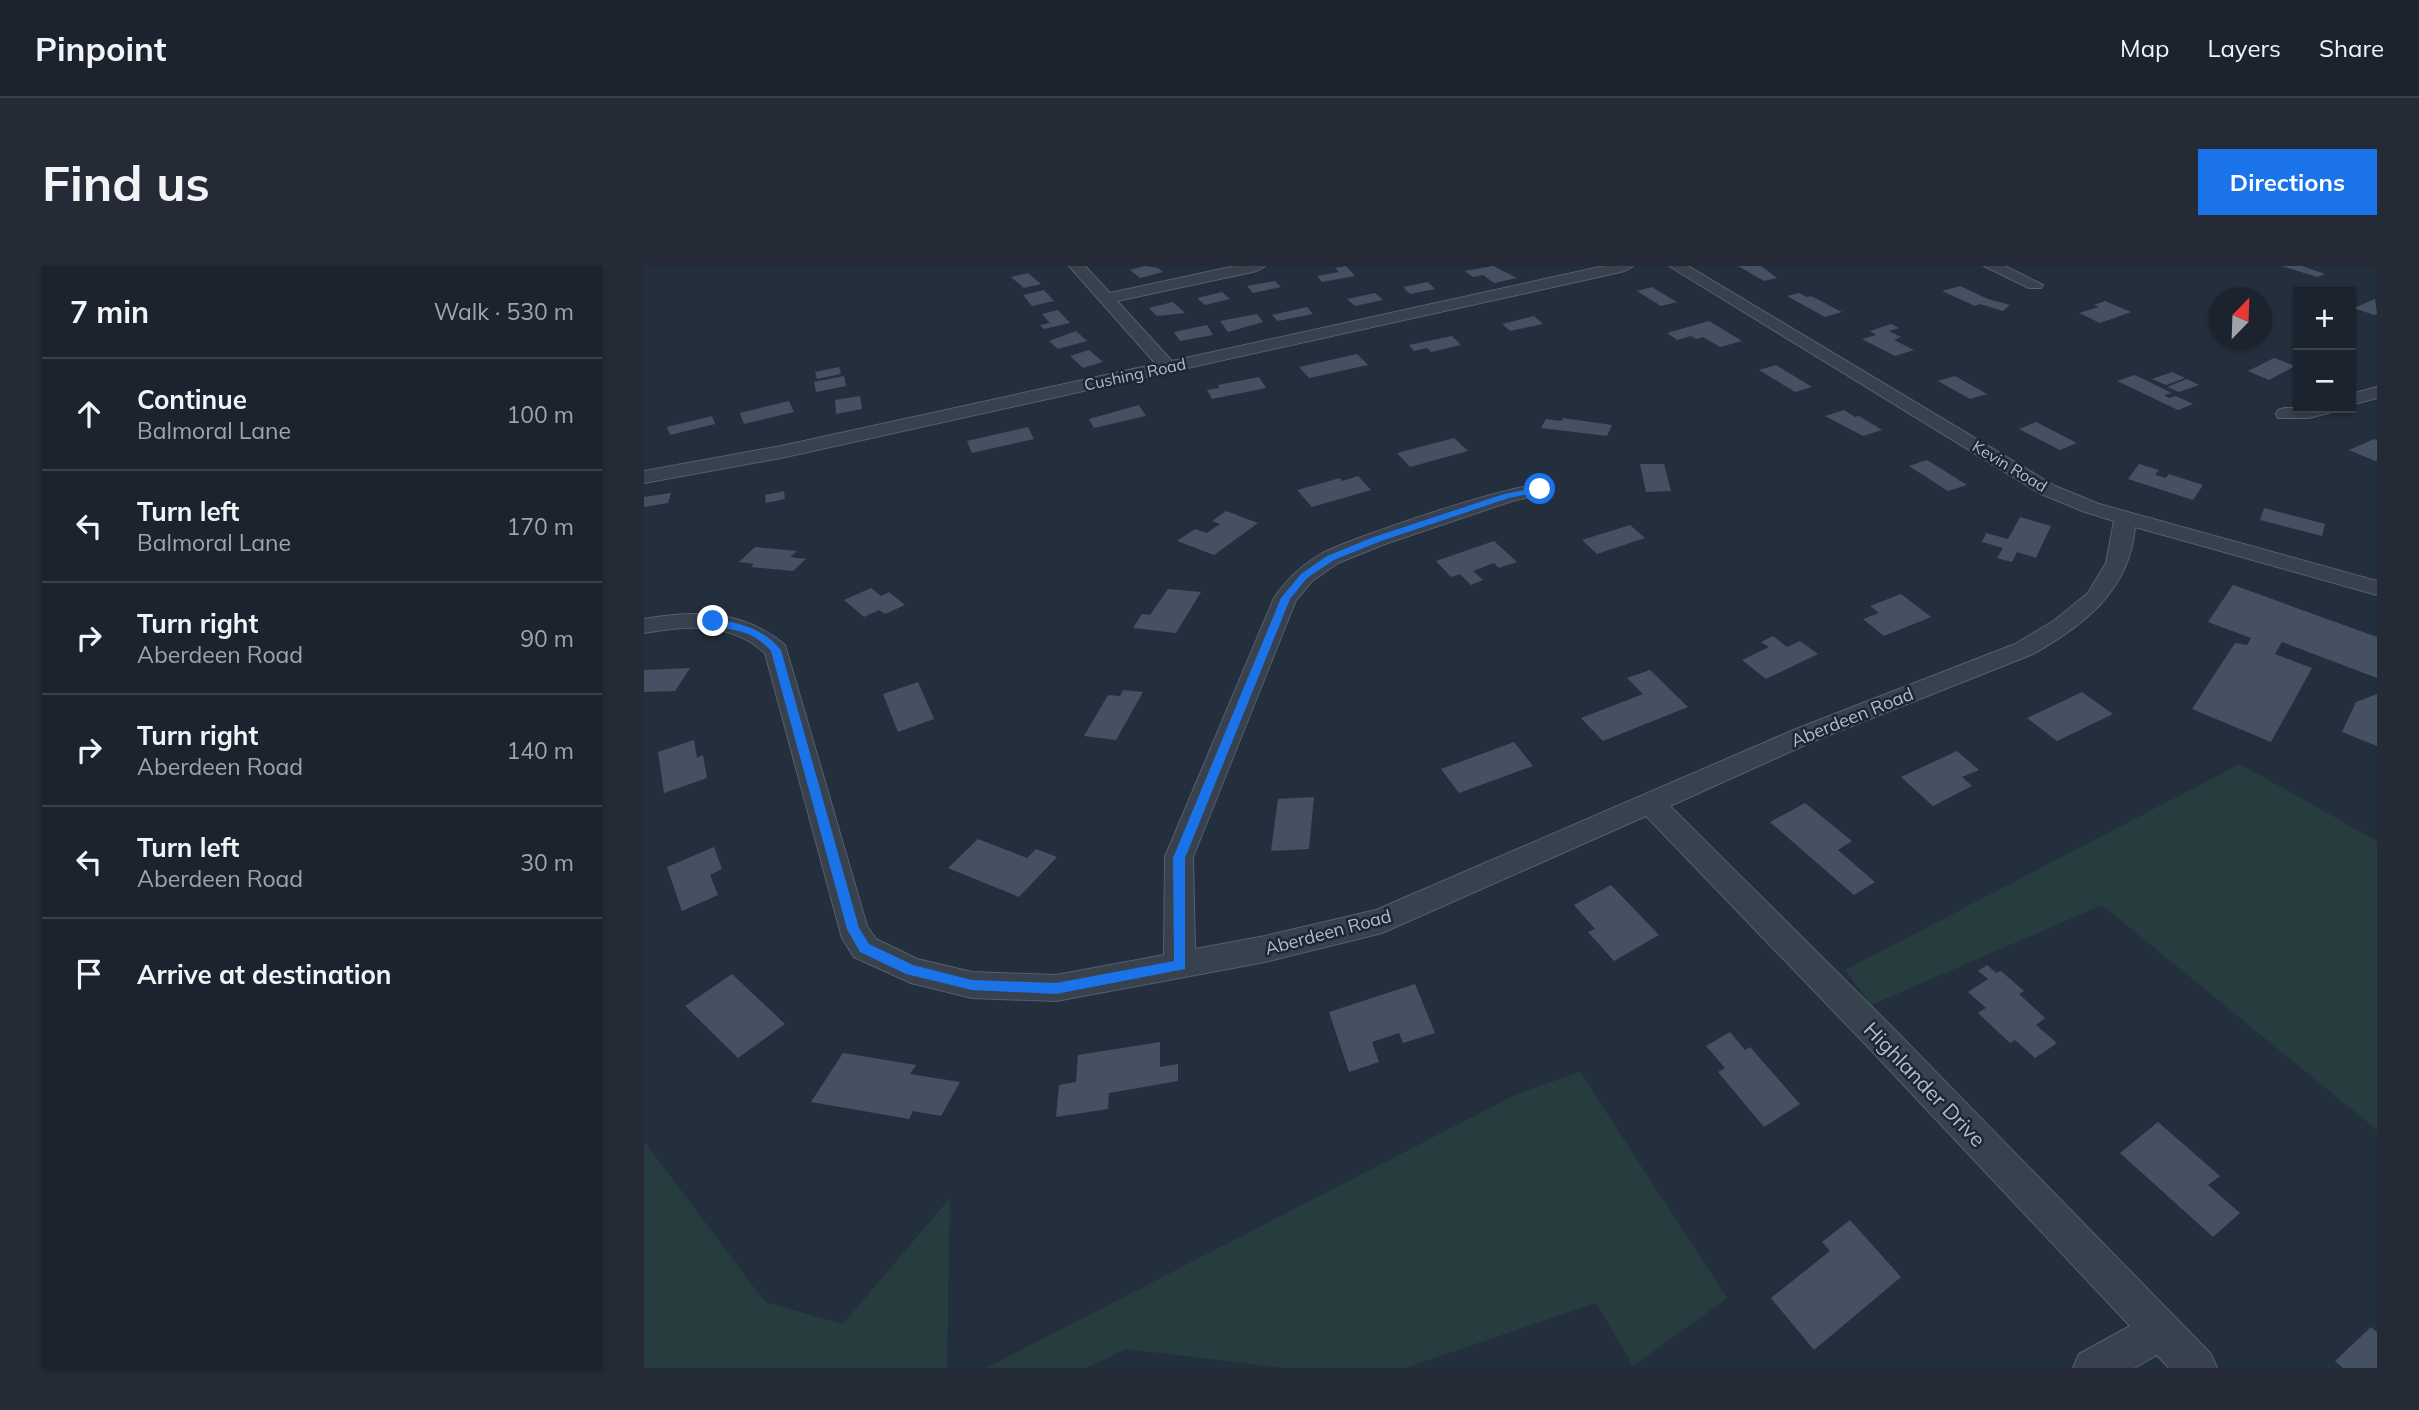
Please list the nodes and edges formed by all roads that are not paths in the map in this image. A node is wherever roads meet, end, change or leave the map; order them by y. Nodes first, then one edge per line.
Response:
1 (1077, 266) edge
2 (1257, 266) edge
3 (1561, 266) edge
4 (1625, 266) edge
5 (1677, 266) edge
6 (1992, 266) edge
7 (1577, 276) junction
8 (2035, 285) dead end
9 (1107, 298) junction
10 (1168, 367) junction
11 (2377, 392) edge
12 (2356, 398) edge
13 (2297, 413) edge
14 (2285, 414) dead end
15 (644, 477) edge
16 (1540, 489) dead end
17 (2125, 517) junction
18 (2377, 588) edge
19 (644, 626) edge
20 (1650, 803) junction
21 (1180, 965) junction
22 (2161, 1331) junction
23 (2093, 1368) edge
24 (2197, 1368) edge

1 - 9 street
2 - 9 street
3 - 7 street
4 - 7 street, Cushing Road
5 - 17 street, Kevin Road
6 - 8 street
7 - 10 street, Cushing Road
9 - 10 street
10 - 15 street, Cushing Road
11 - 12 street
13 - 14 street
16 - 21 street
17 - 18 street, Kevin Road
17 - 20 street, Aberdeen Road
19 - 21 street, Aberdeen Road
20 - 21 street, Aberdeen Road
20 - 22 street, Highlander Drive
22 - 23 street
22 - 24 street, Highlander Drive

